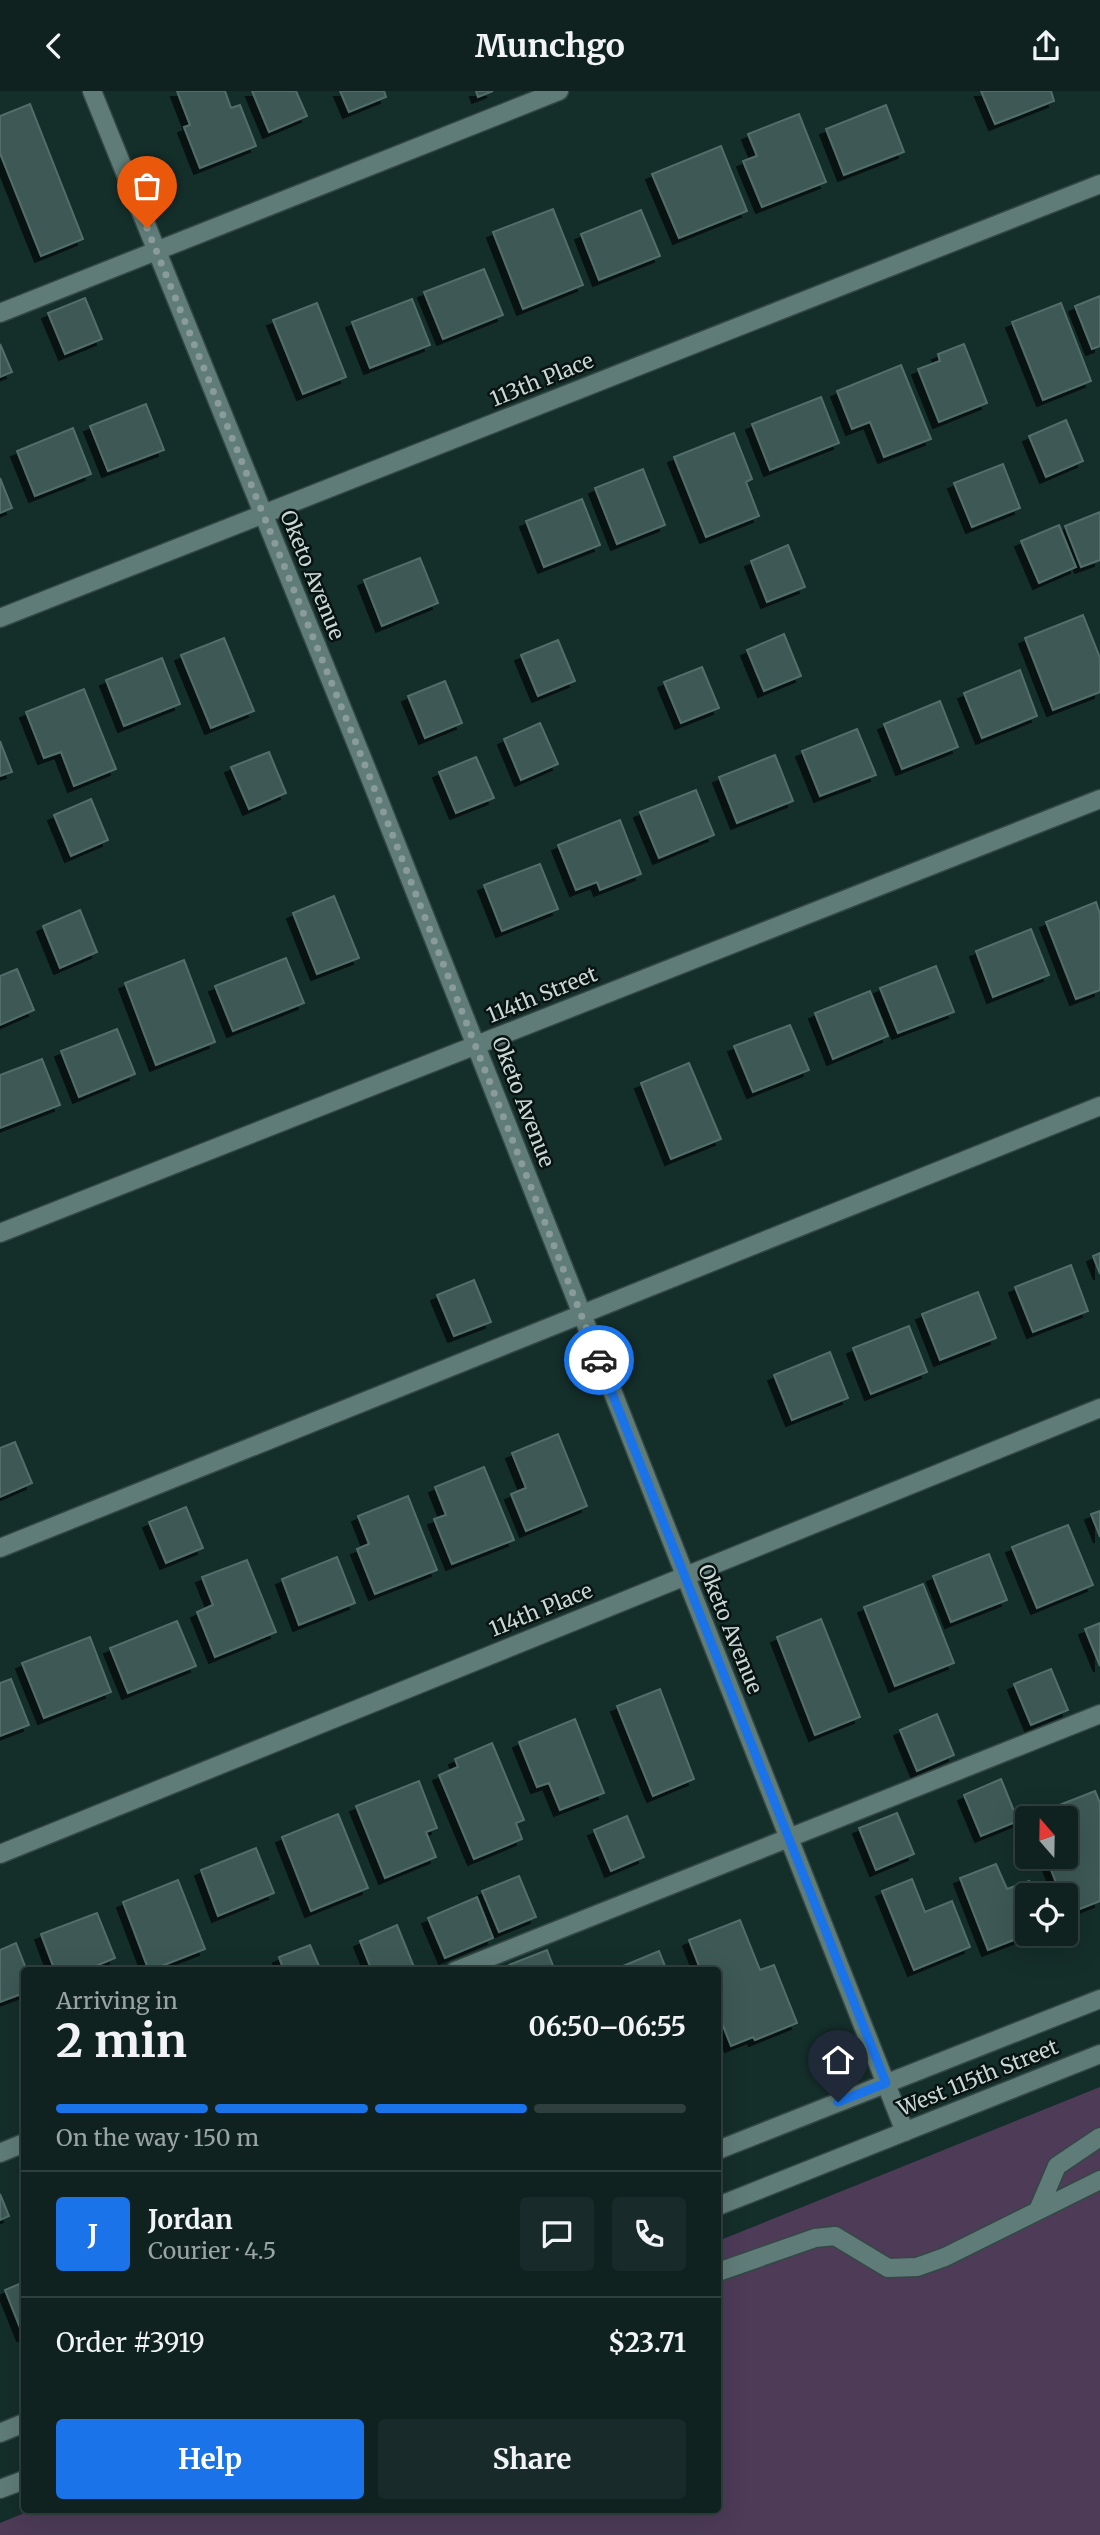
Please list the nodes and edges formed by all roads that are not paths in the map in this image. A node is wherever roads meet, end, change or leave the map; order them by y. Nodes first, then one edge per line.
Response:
1 (92, 91) edge
2 (559, 91) edge
3 (1100, 184) edge
4 (156, 251) junction
5 (0, 313) edge
6 (263, 515) junction
7 (0, 618) edge
8 (1100, 799) edge
9 (476, 1045) junction
10 (1100, 1106) edge
11 (0, 1233) edge
12 (581, 1315) junction
13 (1100, 1408) edge
14 (0, 1548) edge
15 (685, 1576) junction
16 (1100, 1714) edge
17 (788, 1837) junction
18 (0, 1854) edge
19 (465, 1967) edge
20 (1100, 1999) edge
21 (1100, 2054) edge
22 (886, 2083) junction
23 (905, 2132) junction
24 (1100, 2137) edge
25 (21, 2144) edge
26 (721, 2149) edge
27 (0, 2153) edge
28 (1100, 2180) edge
29 (721, 2205) edge
30 (1039, 2208) junction
31 (721, 2271) edge
32 (21, 2424) edge
33 (0, 2433) edge
34 (21, 2481) edge
35 (0, 2489) edge

1 - 4 street, Oketo Avenue
2 - 4 street
3 - 6 street, 113th Place
4 - 5 street
4 - 6 street, Oketo Avenue
6 - 7 street, 113th Place
6 - 9 street, Oketo Avenue
8 - 9 street, 114th Street
9 - 11 street, 114th Street
9 - 12 street, Oketo Avenue
10 - 12 street
12 - 14 street
12 - 15 street, Oketo Avenue
13 - 15 street, 114th Place
15 - 17 street, Oketo Avenue
15 - 18 street, 114th Place
16 - 17 street
17 - 19 street
17 - 22 street, Oketo Avenue
20 - 22 street, West 115th Street
21 - 23 street, West 115th Street
22 - 23 street, Oketo Avenue
22 - 26 street, West 115th Street
23 - 29 street, West 115th Street
24 - 30 street
25 - 27 street
28 - 30 street
30 - 31 street
32 - 33 street
34 - 35 street

